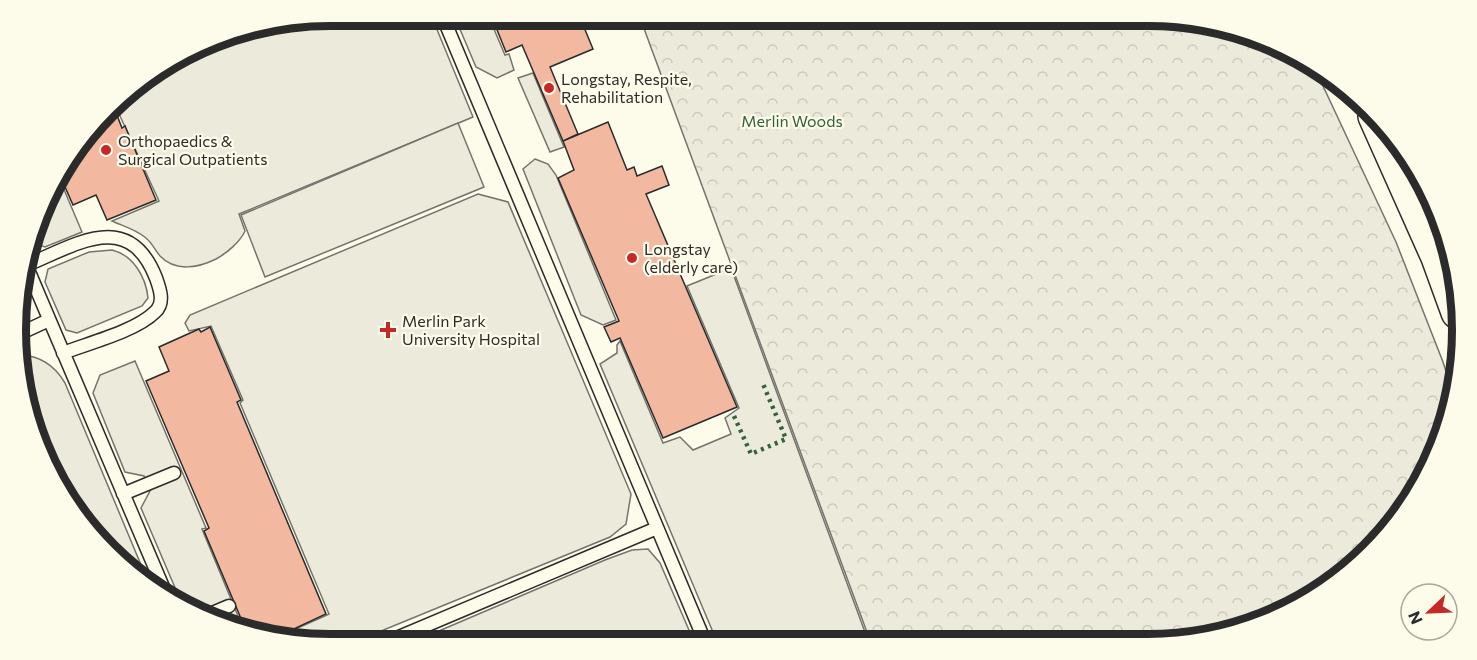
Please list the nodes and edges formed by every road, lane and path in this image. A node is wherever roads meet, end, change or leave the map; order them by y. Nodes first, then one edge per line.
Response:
1 (447, 26) edge
2 (1389, 145) edge
3 (34, 260) edge
4 (31, 274) edge
5 (1448, 285) edge
6 (50, 320) junction
7 (26, 331) edge
8 (63, 353) junction
9 (174, 473) dead end
10 (123, 494) junction
11 (657, 528) junction
12 (161, 583) edge
13 (229, 606) dead end
14 (215, 612) edge
15 (406, 634) edge
16 (702, 634) edge

1 - 11 lane
2 - 5 main road
3 - 8 lane
4 - 6 lane
6 - 7 lane
6 - 8 lane
8 - 10 lane
9 - 10 lane
10 - 12 lane
11 - 15 lane
11 - 16 lane
13 - 14 lane

